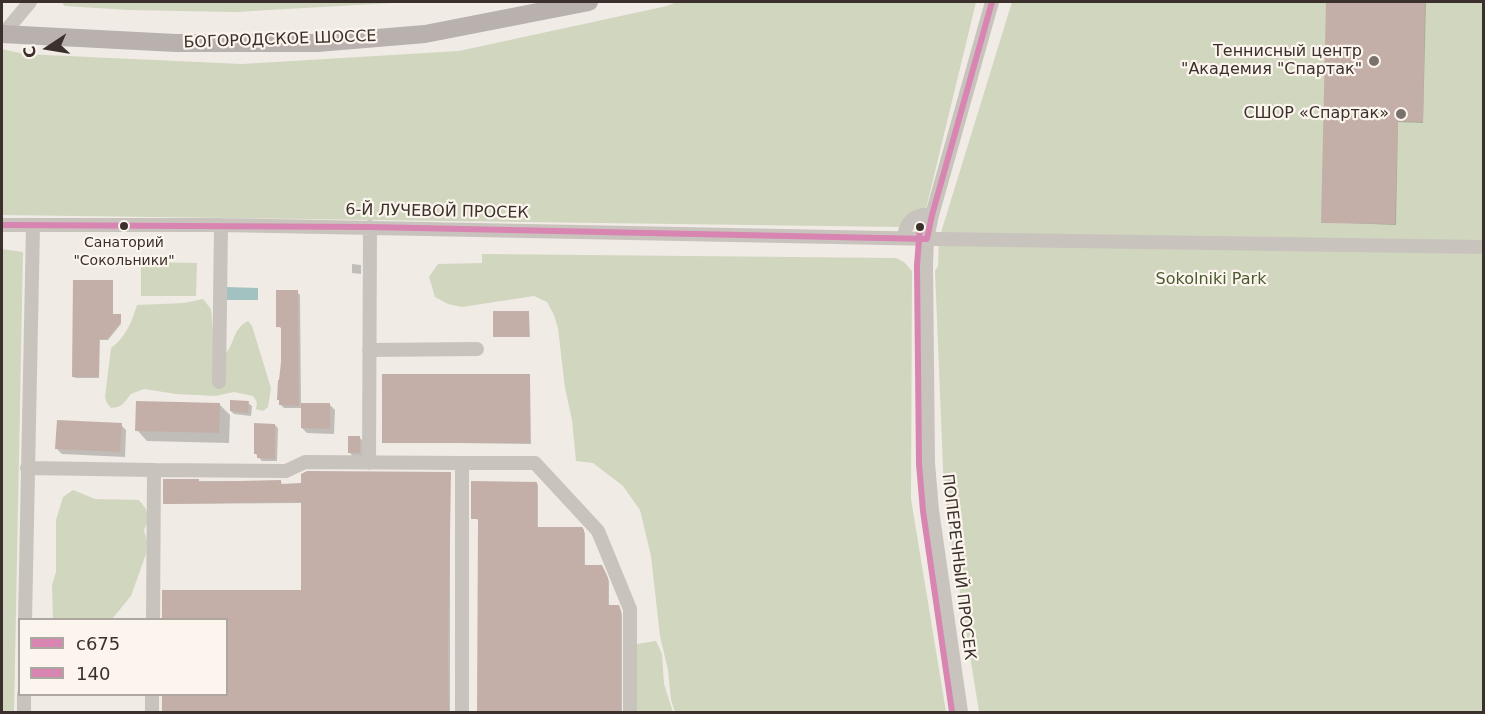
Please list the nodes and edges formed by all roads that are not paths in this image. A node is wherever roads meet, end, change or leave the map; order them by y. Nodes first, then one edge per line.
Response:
1 (30, 2) edge
2 (589, 2) edge
3 (992, 2) edge
4 (2, 32) edge
5 (932, 215) junction
6 (2, 225) edge
7 (221, 225) junction
8 (33, 226) junction
9 (370, 227) junction
10 (904, 238) junction
11 (927, 239) junction
12 (1484, 247) edge
13 (477, 349) dead end
14 (369, 350) junction
15 (219, 382) dead end
16 (369, 463) junction
17 (462, 463) junction
18 (27, 468) junction
19 (154, 470) junction
20 (25, 618) edge
21 (153, 618) edge
22 (24, 696) edge
23 (152, 696) edge
24 (24, 712) edge
25 (152, 712) edge
26 (462, 712) edge
27 (630, 712) edge
28 (961, 712) edge

1 - 4 street
2 - 4 main road, БОГОРОДСКОЕ ШОССЕ
3 - 5 street, ПОПЕРЕЧНЫЙ ПРОСЕК
5 - 10 street
5 - 11 street, ПОПЕРЕЧНЫЙ ПРОСЕК
6 - 8 street, 6-Й ЛУЧЕВОЙ ПРОСЕК
7 - 8 street, 6-Й ЛУЧЕВОЙ ПРОСЕК
7 - 9 street, 6-Й ЛУЧЕВОЙ ПРОСЕК
7 - 15 street
8 - 18 street
9 - 10 street, 6-Й ЛУЧЕВОЙ ПРОСЕК
9 - 14 street
10 - 11 street, 6-Й ЛУЧЕВОЙ ПРОСЕК
11 - 12 street, 6-Й ЛУЧЕВОЙ ПРОСЕК
11 - 28 street, ПОПЕРЕЧНЫЙ ПРОСЕК
13 - 14 street
14 - 16 street
16 - 17 street
16 - 19 street
17 - 26 street
17 - 27 street
18 - 19 street
18 - 20 street
19 - 21 street
22 - 24 street
23 - 25 street

